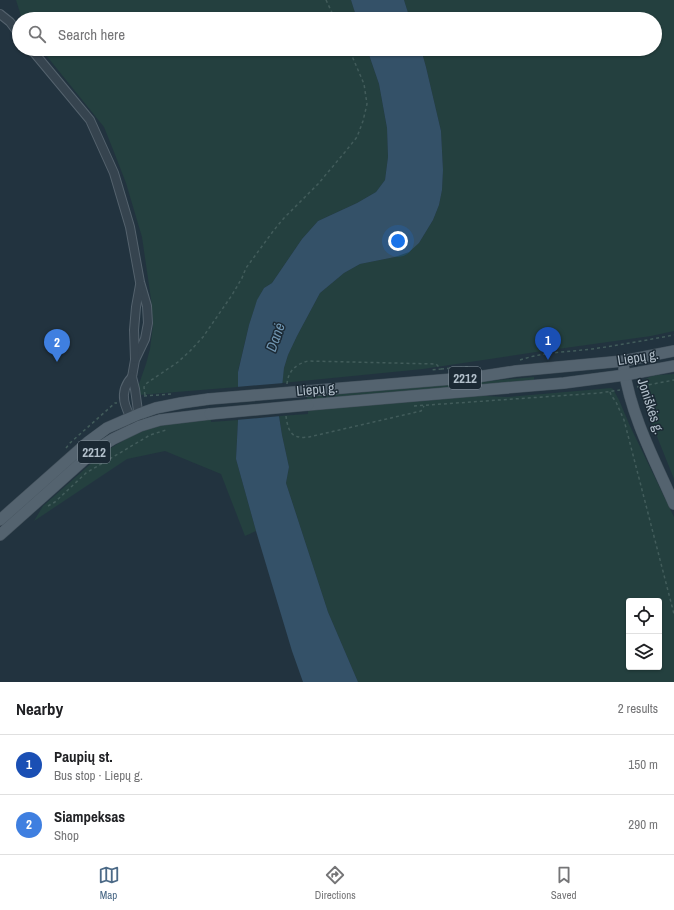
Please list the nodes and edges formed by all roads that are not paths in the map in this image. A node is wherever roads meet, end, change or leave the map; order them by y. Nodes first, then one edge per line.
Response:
1 (0, 14) edge
2 (12, 25) edge
3 (37, 56) edge
4 (140, 282) junction
5 (674, 351) edge
6 (135, 360) junction
7 (622, 361) junction
8 (674, 366) edge
9 (625, 375) junction
10 (132, 377) junction
11 (134, 416) junction
12 (138, 427) junction
13 (674, 504) edge
14 (0, 520) edge
15 (0, 535) edge

1 - 2 street
3 - 4 street
4 - 6 street
4 - 6 street
5 - 7 main road, Liepų g. / 2212
6 - 10 street
7 - 9 main road, Joniškės g.
7 - 11 main road, Liepų g. / 2212, bridge
8 - 9 main road, Liepų g. / 2212
9 - 12 main road, Liepų g. / 2212, bridge
9 - 13 main road, Joniškės g.
10 - 11 street
10 - 11 street
11 - 12 street
11 - 14 main road, Liepų g. / 2212
12 - 15 main road, Liepų g. / 2212

